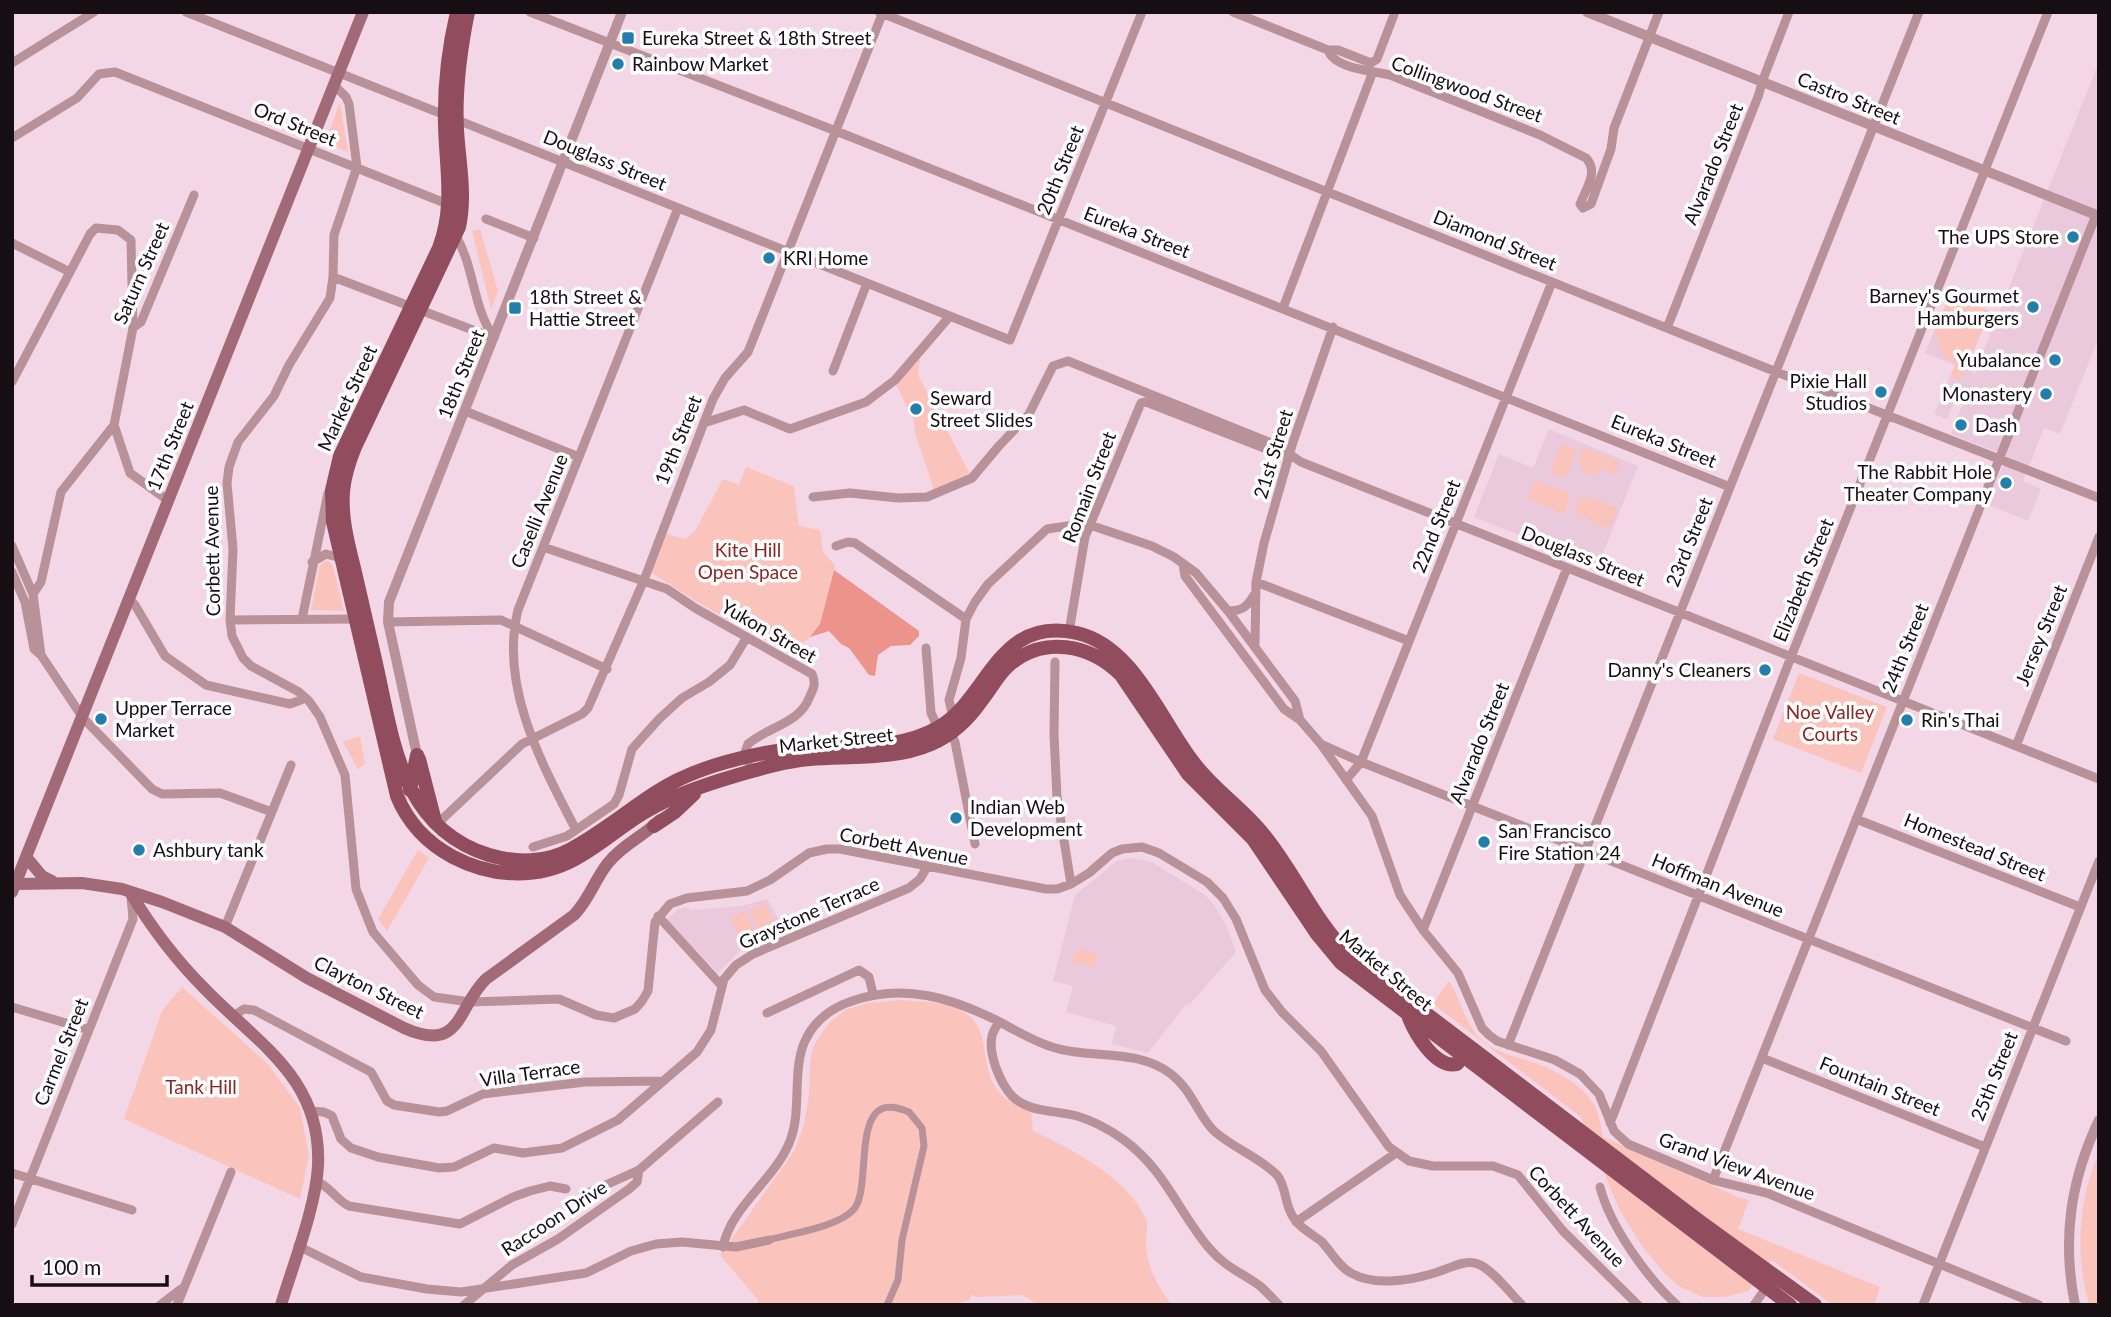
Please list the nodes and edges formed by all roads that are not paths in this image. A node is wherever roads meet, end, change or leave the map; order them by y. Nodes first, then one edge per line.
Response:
1 (94, 12) edge
2 (186, 12) edge
3 (363, 12) edge
4 (457, 12) edge
5 (468, 12) edge
6 (530, 12) edge
7 (622, 12) edge
8 (1142, 12) edge
9 (1233, 12) edge
10 (1395, 12) edge
11 (1587, 12) edge
12 (1659, 12) edge
13 (1789, 12) edge
14 (1919, 12) edge
15 (2048, 12) edge
16 (881, 13) edge
17 (1649, 37) junction
18 (610, 44) junction
19 (1328, 50) junction
20 (12, 63) edge
21 (1372, 74) junction
22 (336, 79) junction
23 (1762, 82) junction
24 (1106, 102) junction
25 (451, 118) junction
26 (1873, 126) junction
27 (835, 131) junction
28 (12, 138) edge
29 (309, 148) junction
30 (564, 163) junction
31 (357, 167) junction
32 (1985, 171) junction
33 (1326, 192) junction
34 (194, 195) dead end
35 (450, 205) junction
36 (678, 208) junction
37 (2098, 213) edge
38 (486, 219) dead end
39 (1059, 221) junction
40 (456, 236) junction
41 (534, 238) junction
42 (12, 243) edge
43 (788, 251) junction
44 (70, 272) junction
45 (333, 276) junction
46 (1552, 282) junction
47 (867, 283) junction
48 (1283, 308) junction
49 (416, 309) junction
50 (950, 316) junction
51 (1333, 327) junction
52 (133, 328) junction
53 (1667, 328) junction
54 (494, 338) junction
55 (1010, 340) joint
56 (833, 371) dead end
57 (1775, 371) junction
58 (12, 382) edge
59 (1507, 396) junction
60 (1146, 402) joint
61 (465, 411) junction
62 (1887, 415) junction
63 (704, 423) junction
64 (114, 425) junction
65 (1290, 455) junction
66 (579, 457) junction
67 (1999, 458) junction
68 (333, 478) junction
69 (1730, 487) junction
70 (813, 497) dead end
71 (2099, 498) edge
72 (169, 501) junction
73 (1456, 524) junction
74 (1090, 525) junction
75 (2099, 537) edge
76 (12, 545) edge
77 (836, 546) dead end
78 (543, 547) junction
79 (341, 558) junction
80 (312, 562) junction
81 (1183, 564) junction
82 (1567, 568) junction
83 (12, 572) edge
84 (644, 580) junction
85 (1256, 582) junction
86 (1255, 593) junction
87 (33, 594) junction
88 (129, 599) junction
89 (1228, 611) junction
90 (1679, 613) junction
91 (302, 619) junction
92 (360, 619) junction
93 (966, 619) junction
94 (230, 620) junction
95 (388, 622) junction
96 (514, 626) junction
97 (1069, 632) junction
98 (747, 637) junction
99 (1409, 641) junction
100 (1255, 645) junction
101 (926, 648) dead end
102 (41, 654) junction
103 (1791, 657) junction
104 (1055, 662) dead end
105 (607, 669) junction
106 (306, 698) junction
107 (1903, 701) junction
108 (953, 717) junction
109 (83, 718) junction
110 (1300, 720) junction
111 (944, 731) junction
112 (531, 738) junction
113 (1320, 743) junction
114 (2016, 746) junction
115 (417, 755) junction
116 (1361, 762) junction
117 (748, 764) junction
118 (291, 765) dead end
119 (2099, 779) edge
120 (1346, 780) junction
121 (710, 783) junction
122 (410, 789) junction
123 (658, 798) junction
124 (1472, 807) junction
125 (272, 812) junction
126 (1856, 819) junction
127 (436, 825) junction
128 (654, 825) junction
129 (576, 830) junction
130 (975, 845) dead end
131 (533, 847) joint
132 (1585, 851) junction
133 (446, 853) junction
134 (27, 858) junction
135 (521, 861) junction
136 (2099, 861) edge
137 (927, 867) junction
138 (56, 883) junction
139 (1071, 884) junction
140 (13, 886) edge
141 (130, 892) junction
142 (1698, 895) junction
143 (2080, 907) junction
144 (658, 916) junction
145 (225, 928) junction
146 (1423, 930) junction
147 (1808, 939) junction
148 (721, 985) junction
149 (873, 994) junction
150 (470, 1002) junction
151 (12, 1007) edge
152 (767, 1013) dead end
153 (233, 1016) junction
154 (999, 1022) junction
155 (2033, 1028) junction
156 (89, 1030) junction
157 (2067, 1041) dead end
158 (1508, 1045) junction
159 (1464, 1050) junction
160 (1762, 1058) junction
161 (662, 1081) junction
162 (718, 1102) dead end
163 (310, 1111) junction
164 (2099, 1121) edge
165 (1610, 1123) junction
166 (1985, 1146) junction
167 (1396, 1153) junction
168 (639, 1171) junction
169 (231, 1172) dead end
170 (12, 1173) edge
171 (30, 1178) junction
172 (1713, 1180) junction
173 (316, 1181) junction
174 (1600, 1188) dead end
175 (566, 1189) dead end
176 (590, 1192) dead end
177 (132, 1210) dead end
178 (1296, 1222) junction
179 (12, 1224) edge
180 (769, 1240) joint
181 (298, 1246) junction
182 (723, 1247) junction
183 (1939, 1264) junction
184 (1771, 1285) edge
185 (184, 1287) junction
186 (481, 1290) junction
187 (160, 1305) edge
188 (177, 1305) edge
189 (281, 1305) edge
190 (464, 1305) edge
191 (887, 1305) edge
192 (1279, 1305) edge
193 (1522, 1305) edge
194 (1638, 1305) edge
195 (1677, 1305) edge
196 (1754, 1305) edge
197 (1790, 1305) edge
198 (1815, 1305) edge
199 (1923, 1305) edge
200 (2039, 1305) edge
201 (2075, 1305) edge

1 - 20 street
2 - 22 street, Douglass Street
3 - 22 main road, 17th Street
4 - 25 main road, Market Street
5 - 25 main road, Market Street
6 - 18 street, Eureka Street
7 - 18 street, 18th Street
8 - 24 street, 20th Street
9 - 19 street, Collingwood Street
10 - 19 street, Collingwood Street
11 - 17 street, Castro Street
12 - 17 street
13 - 23 street, Alvarado Street
14 - 26 street, 23rd Street
15 - 32 street, Elizabeth Street
16 - 24 street, Diamond Street
16 - 27 street, 19th Street
17 - 21 street, Collingwood Street
17 - 23 street, Castro Street
18 - 27 street, Eureka Street
18 - 30 street, 18th Street
19 - 21 street, Collingwood Street
21 - 33 street
22 - 25 street, Douglass Street
22 - 29 main road, 17th Street
22 - 31 street, Corbett Avenue
23 - 26 street, Castro Street
23 - 53 street, Alvarado Street
24 - 33 street, Diamond Street
24 - 39 street, 20th Street
25 - 30 street, Douglass Street
25 - 35 main road, Market Street
25 - 40 main road, Market Street
26 - 32 street, Castro Street
26 - 57 street, 23rd Street
27 - 39 street, Eureka Street
27 - 43 street, 19th Street
28 - 29 street, Ord Street
29 - 31 street, Ord Street
29 - 72 main road, 17th Street
30 - 36 street, Douglass Street
30 - 41 street, 18th Street
31 - 35 street, Ord Street
31 - 45 street, Corbett Avenue
32 - 37 street, Castro Street
32 - 62 street, Elizabeth Street
33 - 46 street, Diamond Street
33 - 48 street
34 - 52 street, Saturn Street
35 - 49 main road, Market Street
36 - 43 street, Douglass Street
36 - 66 street, Caselli Avenue
37 - 67 street, 24th Street
38 - 41 street
39 - 48 street, Eureka Street
39 - 55 street, 20th Street
40 - 49 main road, Market Street
40 - 54 street
41 - 54 street, 18th Street
42 - 44 street
43 - 47 street, Douglass Street
43 - 63 street, 19th Street
44 - 52 street
44 - 58 street
45 - 49 street
45 - 94 street, Corbett Avenue
46 - 53 street, Diamond Street
46 - 59 street, 22nd Street
47 - 50 street, Douglass Street
47 - 56 street
48 - 51 street, Eureka Street
49 - 54 street
49 - 68 main road, Market Street
49 - 92 main road, Market Street
50 - 55 street, Douglass Street
50 - 63 street
51 - 59 street, Eureka Street
51 - 65 street, 21st Street
52 - 64 street, Saturn Street
53 - 57 street, Diamond Street
54 - 61 street, 18th Street
57 - 62 street, Diamond Street
57 - 69 street, 23rd Street
59 - 69 street, Eureka Street
59 - 73 street, 22nd Street
60 - 65 street, Douglass Street
60 - 74 street, Romain Street
61 - 66 street
61 - 95 street, 18th Street
62 - 67 street, Diamond Street
62 - 103 street, Elizabeth Street
63 - 84 street, 19th Street
64 - 72 street
64 - 87 street, Saturn Street
65 - 70 street, Douglass Street
65 - 73 street, Douglass Street
65 - 85 street, 21st Street
66 - 78 street, Caselli Avenue
67 - 71 street, Diamond Street
67 - 107 street, 24th Street
68 - 79 main road, Market Street
68 - 80 street
69 - 90 street, 23rd Street
72 - 88 main road, 17th Street
73 - 82 street, Douglass Street
73 - 99 street, 22nd Street
74 - 81 street, Grand View Avenue
74 - 93 street, Grand View Avenue
74 - 97 street, Romain Street
75 - 114 street, Jersey Street
76 - 87 street
77 - 93 street
78 - 84 street, Yukon Street
78 - 96 street, Caselli Avenue
79 - 80 street
79 - 92 main road, Market Street
80 - 91 street
81 - 89 street, Grand View Avenue
81 - 110 street, Grand View Avenue
82 - 90 street, Douglass Street
82 - 124 street, Alvarado Street
83 - 102 street
84 - 98 street, Yukon Street
84 - 105 street, 19th Street
85 - 86 street, 21st Street
85 - 99 street
86 - 89 street
86 - 100 street, 21st Street
87 - 102 street
88 - 106 street
88 - 109 main road, 17th Street
89 - 100 street, Grand View Avenue
90 - 103 street, Douglass Street
90 - 132 street, 23rd Street
91 - 92 street
91 - 94 street
92 - 122 main road, Market Street
92 - 133 main road, Market Street
93 - 108 street, Grand View Avenue
94 - 106 street, Corbett Avenue
95 - 96 street
95 - 115 street, 18th Street
96 - 105 street
96 - 112 street, Caselli Avenue
97 - 108 main road, Market Street
97 - 159 main road, Market Street
98 - 117 street, Yukon Street
98 - 129 street
99 - 116 street, 22nd Street
100 - 110 street, Grand View Avenue
101 - 111 street
102 - 109 street
103 - 107 street, Douglass Street
103 - 142 street, Elizabeth Street
104 - 139 street
105 - 112 street, 19th Street
106 - 150 street, Corbett Avenue
107 - 114 street, Douglass Street
107 - 126 street, 24th Street
108 - 111 main road, Market Street
109 - 125 street
109 - 134 main road, 17th Street
110 - 113 street, Grand View Avenue
111 - 117 main road, Market Street
111 - 130 street
111 - 159 main road, Market Street
112 - 127 street, 19th Street
112 - 129 street, Caselli Avenue
113 - 116 street, Hoffman Avenue
113 - 120 street, Grand View Avenue
114 - 119 street, Douglass Street
115 - 122 main road
115 - 127 main road
116 - 120 street, 22nd Street
116 - 124 street, Hoffman Avenue
117 - 121 main road, Market Street
117 - 123 main road, Market Street
118 - 125 street
120 - 146 street, Grand View Avenue
121 - 123 main road, Market Street
121 - 128 main road
122 - 127 main road, Market Street
122 - 133 main road
123 - 128 main road
123 - 133 main road, Market Street
123 - 135 main road, Market Street
124 - 132 street, Hoffman Avenue
124 - 146 street, Alvarado Street
125 - 145 street
126 - 143 street, Homestead Street
126 - 147 street, 24th Street
127 - 135 main road, Market Street
128 - 150 main road, Clayton Street
129 - 131 street
131 - 135 main road
132 - 142 street, Hoffman Avenue
132 - 158 street, 23rd Street
134 - 138 main road
134 - 140 main road, 17th Street
136 - 143 street, 25th Street
137 - 139 street, Corbett Avenue
137 - 144 street, Corbett Avenue
137 - 148 street, Graystone Terrace
138 - 140 main road, Clayton Street
138 - 141 main road, Clayton Street
139 - 167 street, Corbett Avenue
141 - 145 main road, Clayton Street
141 - 153 main road
141 - 156 street, Carmel Street
142 - 147 street, Hoffman Avenue
142 - 165 street, Elizabeth Street
143 - 155 street, 25th Street
144 - 148 street
144 - 150 street, Corbett Avenue
145 - 150 main road, Clayton Street
146 - 158 street, Grand View Avenue
147 - 155 street, Hoffman Avenue
147 - 160 street, 24th Street
148 - 161 street, Graystone Terrace
149 - 152 street
149 - 154 street
149 - 182 street
151 - 156 street
153 - 161 street, Villa Terrace
153 - 163 main road
154 - 178 street
154 - 192 street
155 - 157 street, Hoffman Avenue
155 - 166 street, 25th Street
156 - 171 street, Carmel Street
158 - 165 street, Grand View Avenue
159 - 184 main road, Market Street
159 - 184 main road, Market Street
160 - 166 street, Fountain Street
160 - 172 street, 24th Street
161 - 163 street, Graystone Terrace
162 - 168 street
163 - 173 main road
164 - 201 street
165 - 172 street, Grand View Avenue
166 - 183 street, 25th Street
167 - 178 street
167 - 194 street, Corbett Avenue
168 - 176 street
168 - 186 street, Raccoon Drive
169 - 185 street
170 - 171 street
171 - 177 street
171 - 179 street, Carmel Street
172 - 183 street, Grand View Avenue
173 - 175 street
173 - 181 main road
174 - 195 street
178 - 193 street
180 - 182 street
180 - 191 street
181 - 186 street
181 - 189 main road
182 - 186 street
183 - 199 street, 25th Street
183 - 200 street, Grand View Avenue
184 - 196 street
184 - 197 main road
184 - 198 main road
185 - 187 street
185 - 188 street
186 - 190 street, Raccoon Drive

